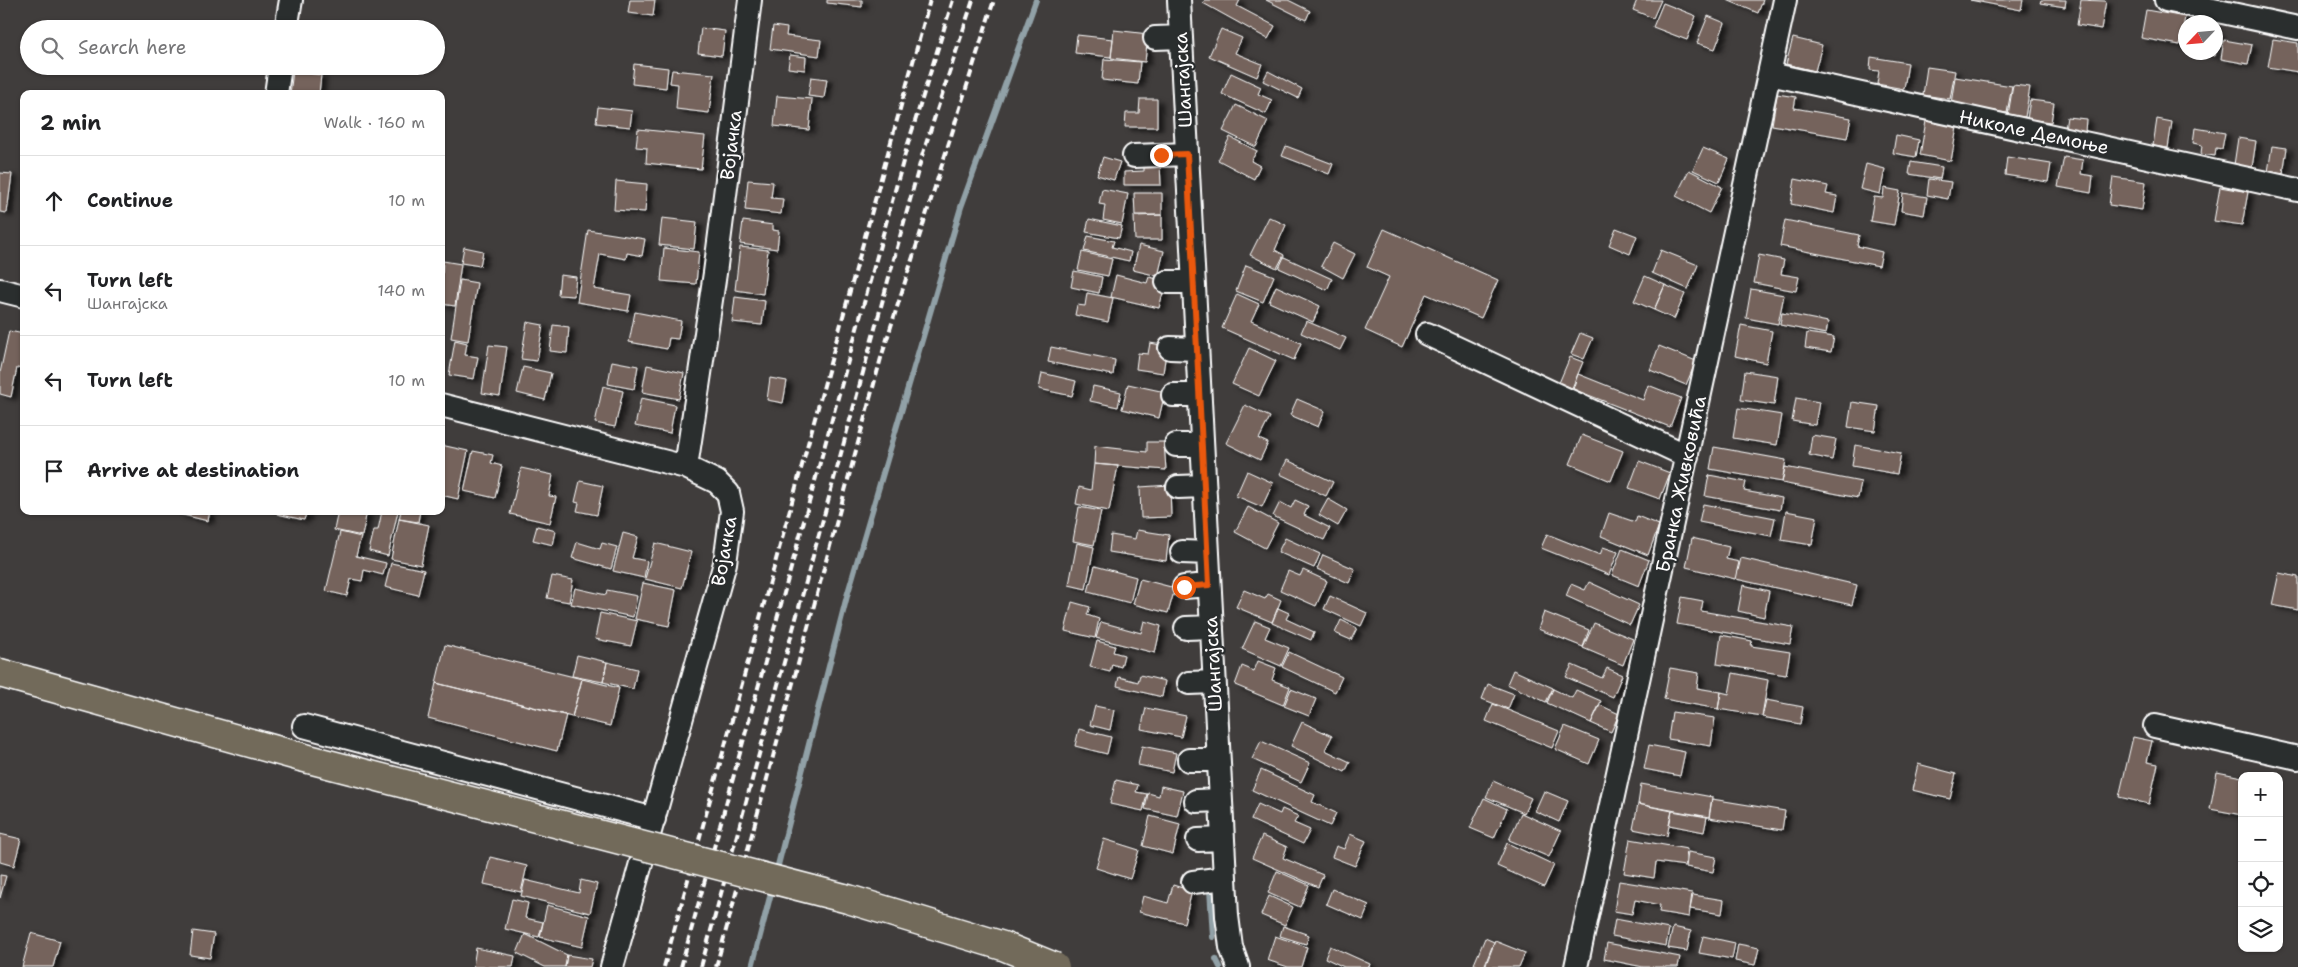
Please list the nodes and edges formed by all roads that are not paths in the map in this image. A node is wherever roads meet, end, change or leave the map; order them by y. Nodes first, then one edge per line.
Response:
1 (291, 0) edge
2 (750, 0) edge
3 (1179, 0) edge
4 (1785, 0) edge
5 (2166, 0) edge
6 (288, 20) edge
7 (2298, 28) edge
8 (1181, 37) junction
9 (1155, 38) dead end
10 (1770, 74) junction
11 (279, 75) edge
12 (277, 90) edge
13 (1187, 154) junction
14 (1134, 156) dead end
15 (2298, 190) edge
16 (1167, 282) dead end
17 (1193, 282) junction
18 (0, 290) edge
19 (20, 295) edge
20 (1427, 334) dead end
21 (1170, 348) dead end
22 (1197, 350) junction
23 (1173, 395) dead end
24 (1199, 395) junction
25 (445, 406) edge
26 (1176, 445) dead end
27 (1202, 445) junction
28 (1687, 456) junction
29 (686, 467) junction
30 (1204, 486) junction
31 (1178, 487) dead end
32 (1182, 552) dead end
33 (1208, 553) junction
34 (1209, 585) junction
35 (1184, 587) dead end
36 (1212, 627) junction
37 (1186, 628) dead end
38 (0, 673) edge
39 (1214, 682) junction
40 (1189, 683) dead end
41 (304, 726) dead end
42 (2155, 726) dead end
43 (2298, 758) edge
44 (1189, 760) dead end
45 (1218, 760) junction
46 (1196, 800) dead end
47 (1220, 800) junction
48 (654, 819) junction
49 (1223, 839) junction
50 (1198, 840) dead end
51 (1225, 878) junction
52 (1193, 882) dead end
53 (612, 967) edge
54 (1055, 967) edge
55 (1238, 967) edge
56 (1576, 967) edge

1 - 6 street
2 - 29 street, Војачка
3 - 8 street, Шангајска
4 - 10 street, Бранка Живковића
5 - 7 street
8 - 9 street
8 - 13 street, Шангајска
10 - 15 street, Николе Демоње
10 - 28 street, Бранка Живковића
11 - 12 street
13 - 14 street
13 - 17 street, Шангајска
16 - 17 street
17 - 22 street, Шангајска
18 - 19 street
20 - 28 street
21 - 22 street
22 - 24 street, Шангајска
23 - 24 street
24 - 27 street, Шангајска
25 - 29 street
26 - 27 street
27 - 30 street, Шангајска
28 - 56 street, Бранка Живковића
29 - 48 street, Војачка
30 - 31 street
30 - 33 street, Шангајска
32 - 33 street
33 - 34 street, Шангајска
34 - 35 street
34 - 36 street, Шангајска
36 - 37 street
36 - 39 street, Шангајска
38 - 54 main road, bridge
39 - 40 street
39 - 45 street, Шангајска
41 - 48 street
42 - 43 street
44 - 45 street
45 - 47 street, Шангајска
46 - 47 street
47 - 49 street, Шангајска
48 - 53 street, Војачка
49 - 50 street
49 - 51 street, Шангајска
51 - 52 street
51 - 55 street, Шангајска

